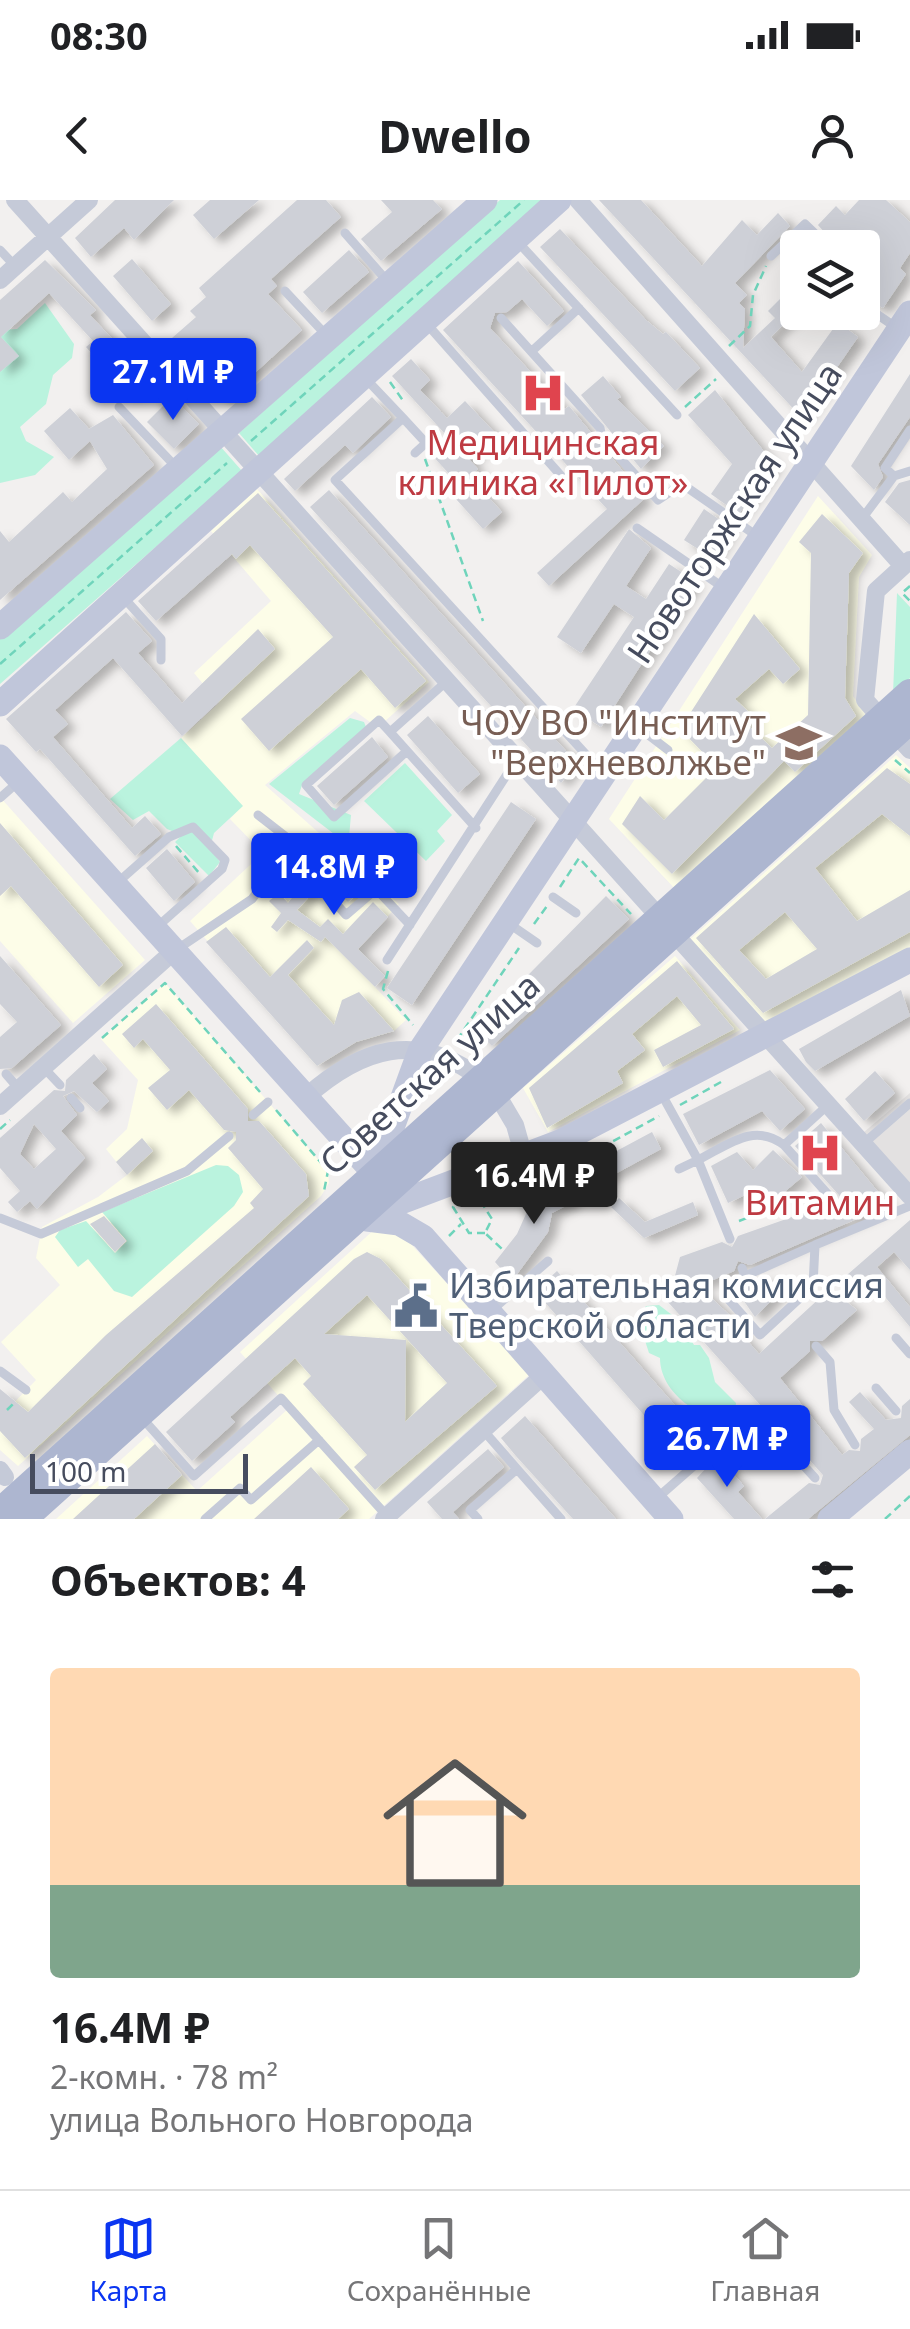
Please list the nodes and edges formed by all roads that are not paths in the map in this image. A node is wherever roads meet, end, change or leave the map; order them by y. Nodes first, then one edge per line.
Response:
1 (15, 200) edge
2 (89, 200) edge
3 (486, 200) edge
4 (559, 200) edge
5 (578, 200) edge
6 (345, 233) dead end
7 (48, 237) junction
8 (516, 239) junction
9 (780, 247) edge
10 (0, 250) edge
11 (771, 256) road end
12 (15, 266) junction
13 (0, 280) edge
14 (390, 284) junction
15 (285, 291) dead end
16 (579, 308) junction
17 (880, 311) edge
18 (501, 318) dead end
19 (424, 321) junction
20 (905, 321) edge
21 (329, 338) junction
22 (532, 351) junction
23 (364, 376) junction
24 (120, 407) dead end
25 (677, 414) road end
26 (402, 418) junction
27 (910, 430) edge
28 (222, 431) junction
29 (418, 450) road end
30 (810, 463) junction
31 (178, 470) junction
32 (910, 470) edge
33 (258, 471) junction
34 (894, 476) junction
35 (572, 486) dead end
36 (862, 520) junction
37 (638, 528) dead end
38 (760, 538) junction
39 (906, 563) edge
40 (726, 590) junction
41 (121, 595) junction
42 (0, 627) edge
43 (161, 660) dead end
44 (447, 681) junction
45 (910, 692) edge
46 (0, 704) edge
47 (636, 726) junction
48 (390, 732) junction
49 (897, 736) edge
50 (668, 750) dead end
51 (407, 751) junction
52 (0, 757) edge
53 (517, 759) junction
54 (604, 774) junction
55 (21, 780) junction
56 (0, 798) edge
57 (258, 815) dead end
58 (573, 821) junction
59 (476, 828) junction
60 (294, 843) junction
61 (233, 866) dead end
62 (208, 882) junction
63 (115, 884) junction
64 (376, 889) junction
65 (553, 896) road end
66 (339, 907) dead end
67 (576, 913) dead end
68 (410, 925) junction
69 (658, 925) junction
70 (154, 929) junction
71 (516, 929) junction
72 (537, 943) dead end
73 (174, 950) junction
74 (386, 960) road end
75 (910, 960) edge
76 (766, 1036) junction
77 (417, 1039) junction
78 (44, 1067) junction
79 (6, 1074) dead end
80 (60, 1086) dead end
81 (488, 1086) junction
82 (19, 1089) junction
83 (660, 1091) junction
84 (71, 1098) dead end
85 (306, 1098) junction
86 (268, 1102) road end
87 (910, 1103) edge
88 (828, 1105) junction
89 (80, 1108) dead end
90 (7, 1111) edge
91 (254, 1115) dead end
92 (229, 1136) dead end
93 (415, 1138) junction
94 (560, 1142) junction
95 (784, 1144) junction
96 (863, 1144) junction
97 (524, 1158) junction
98 (698, 1160) junction
99 (679, 1169) dead end
100 (375, 1174) junction
101 (404, 1176) junction
102 (440, 1190) junction
103 (584, 1196) dead end
104 (910, 1196) edge
105 (910, 1206) edge
106 (841, 1209) dead end
107 (0, 1218) edge
108 (357, 1218) junction
109 (730, 1239) dead end
110 (427, 1240) junction
111 (815, 1245) junction
112 (548, 1261) dead end
113 (490, 1312) junction
114 (784, 1312) junction
115 (793, 1322) dead end
116 (896, 1338) dead end
117 (816, 1346) dead end
118 (910, 1354) edge
119 (0, 1371) edge
120 (544, 1374) junction
121 (876, 1388) dead end
122 (26, 1390) road end
123 (896, 1411) dead end
124 (139, 1414) junction
125 (746, 1420) dead end
126 (483, 1430) junction
127 (319, 1440) junction
128 (855, 1445) dead end
129 (910, 1452) edge
130 (805, 1466) dead end
131 (516, 1469) junction
132 (815, 1478) dead end
133 (18, 1502) edge
134 (835, 1509) edge
135 (662, 1510) edge
136 (394, 1513) edge
137 (205, 1519) edge
138 (478, 1519) edge
139 (561, 1519) edge

1 - 7 street
2 - 7 street
3 - 14 street
4 - 8 street
5 - 30 street
6 - 14 lane
7 - 12 street
7 - 28 street
8 - 16 lane
8 - 19 street
9 - 11 lane
10 - 12 lane
12 - 13 street
14 - 21 street
15 - 21 lane
16 - 22 lane
16 - 25 lane
17 - 20 lane
18 - 22 lane
19 - 23 street
19 - 35 lane
20 - 30 street, Новоторжская улица
21 - 28 street
22 - 38 lane
23 - 26 lane
23 - 33 street
24 - 31 lane
26 - 29 lane
26 - 54 lane
27 - 34 lane
28 - 31 street
28 - 33 street
30 - 36 street
30 - 38 street, Новоторжская улица
31 - 42 street
32 - 34 lane
33 - 41 street
33 - 44 street
34 - 36 lane
36 - 39 street
37 - 40 lane
38 - 40 street, Новоторжская улица
39 - 49 street
40 - 47 street, Новоторжская улица
41 - 43 lane
41 - 46 street
44 - 48 lane
44 - 53 street
45 - 49 main road, Советская улица
47 - 50 lane
47 - 54 street, Новоторжская улица
48 - 51 lane
48 - 51 lane
49 - 69 main road, Советская улица
51 - 59 lane
52 - 55 street
53 - 58 street
53 - 59 lane
54 - 58 street, Новоторжская улица
55 - 56 lane
55 - 63 street
57 - 60 lane
58 - 69 street
58 - 71 street, Новоторжская улица
59 - 68 lane
60 - 64 lane
60 - 73 lane
61 - 62 lane
62 - 63 lane
62 - 70 lane
63 - 70 street
64 - 66 lane
64 - 68 lane
65 - 67 lane
68 - 74 lane
69 - 76 street
69 - 81 main road, Советская улица
70 - 73 street
71 - 72 lane
71 - 77 street, Новоторжская улица
73 - 78 street
73 - 85 street
75 - 76 street
76 - 83 street
76 - 88 street
77 - 81 street
77 - 85 street
77 - 93 street
77 - 100 street, Новоторжская улица
78 - 80 lane
78 - 82 street
79 - 82 lane
81 - 93 main road, Советская улица
81 - 97 street
81 - 101 main road, Советская улица
82 - 90 street
83 - 94 street
83 - 98 lane
84 - 89 lane
85 - 100 street
86 - 91 lane
87 - 96 lane
88 - 95 lane
88 - 96 street
92 - 107 lane
93 - 100 main road, Советская улица
93 - 101 street
94 - 97 street
94 - 103 lane
95 - 98 lane
95 - 106 lane
96 - 104 street
97 - 102 street
98 - 99 lane
98 - 109 lane
100 - 133 main road, Советская улица
101 - 108 main road, Советская улица
102 - 108 street
102 - 110 street
105 - 111 lane
108 - 110 street
108 - 124 main road, Советская улица
110 - 113 street
111 - 114 lane
111 - 114 lane
112 - 113 lane
113 - 120 street
114 - 115 lane
116 - 118 lane
117 - 128 lane
119 - 122 lane
120 - 126 street
120 - 135 street
121 - 123 lane
124 - 127 lane
124 - 133 main road, Советская улица
125 - 135 lane
126 - 131 lane
126 - 136 street
127 - 136 lane
127 - 137 lane
129 - 134 street
130 - 132 lane
131 - 138 lane
131 - 139 lane

